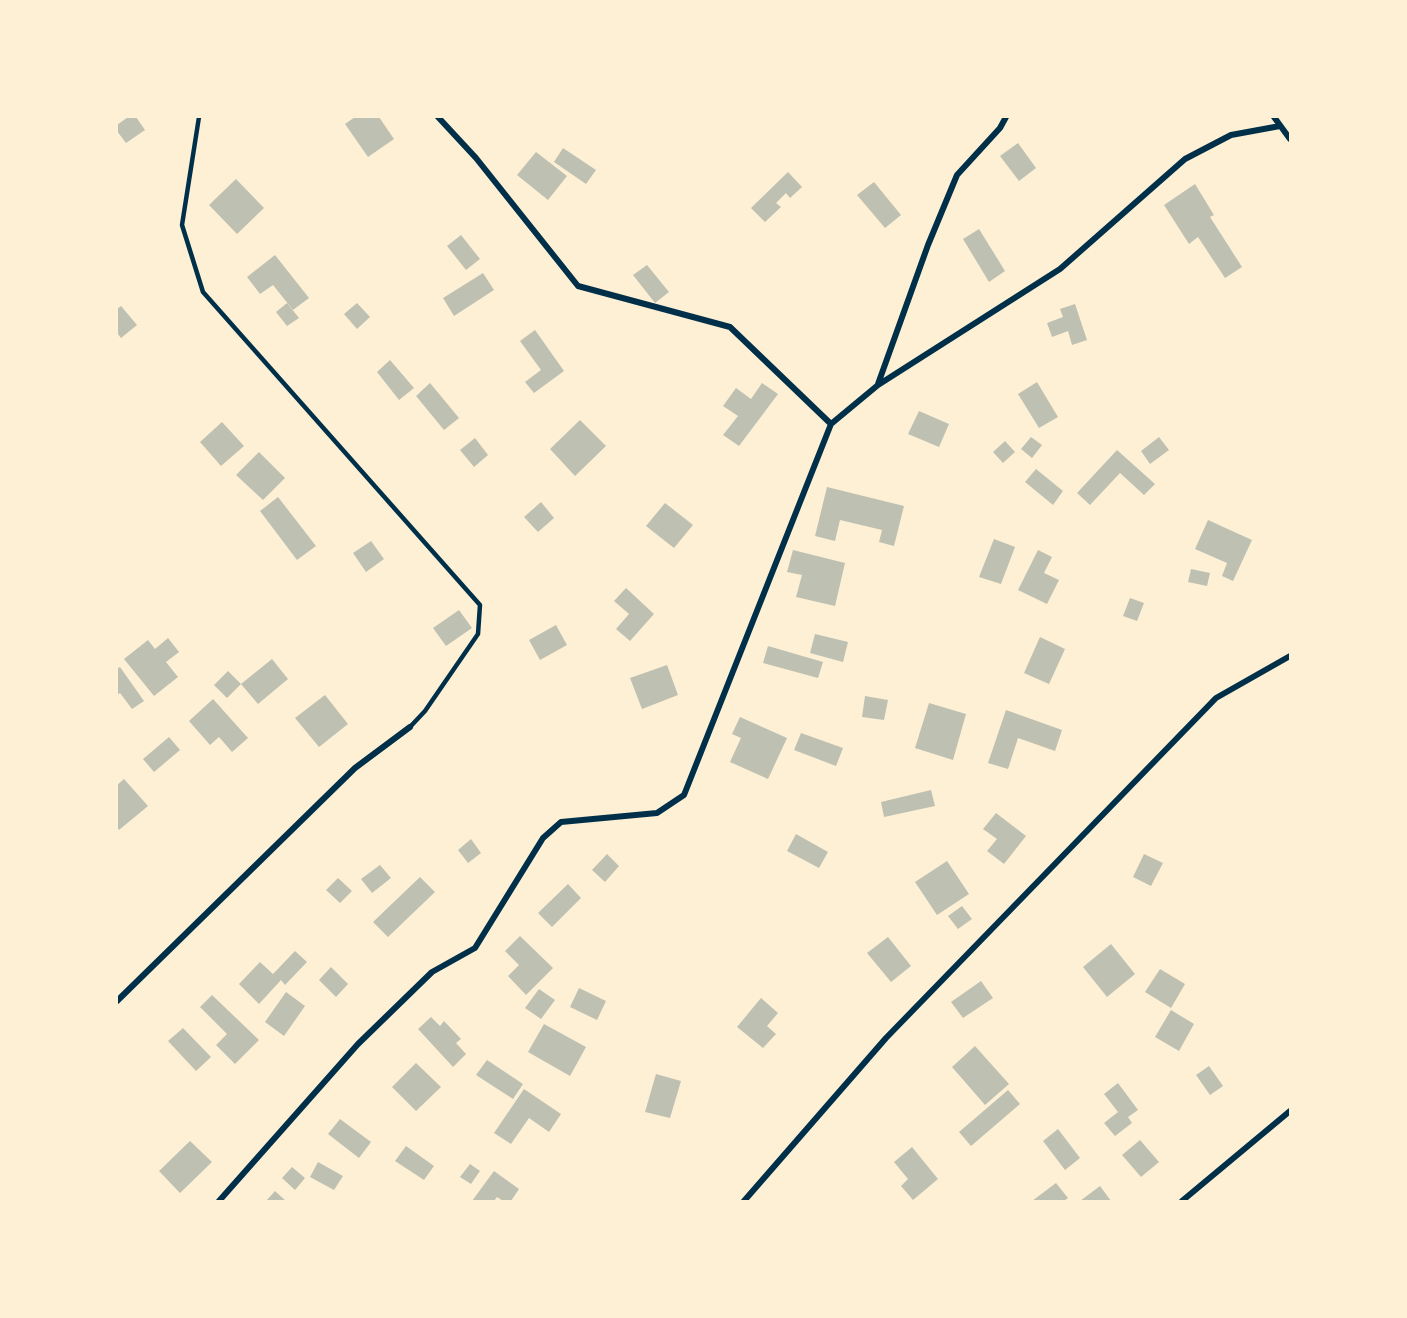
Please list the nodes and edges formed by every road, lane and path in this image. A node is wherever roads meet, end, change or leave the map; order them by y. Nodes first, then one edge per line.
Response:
1 (199, 117) edge
2 (438, 117) edge
3 (1006, 117) edge
4 (1274, 117) edge
5 (1280, 126) junction
6 (1290, 139) edge
7 (878, 385) junction
8 (831, 424) junction
9 (1290, 656) edge
10 (410, 727) joint
11 (117, 1001) edge
12 (1290, 1111) edge
13 (219, 1201) edge
14 (744, 1201) edge
15 (1182, 1201) edge

1 - 10 lane
2 - 8 street
3 - 7 street
4 - 5 street
5 - 6 street
5 - 7 street
7 - 8 street
8 - 13 street
9 - 14 street
10 - 11 street
12 - 15 street

